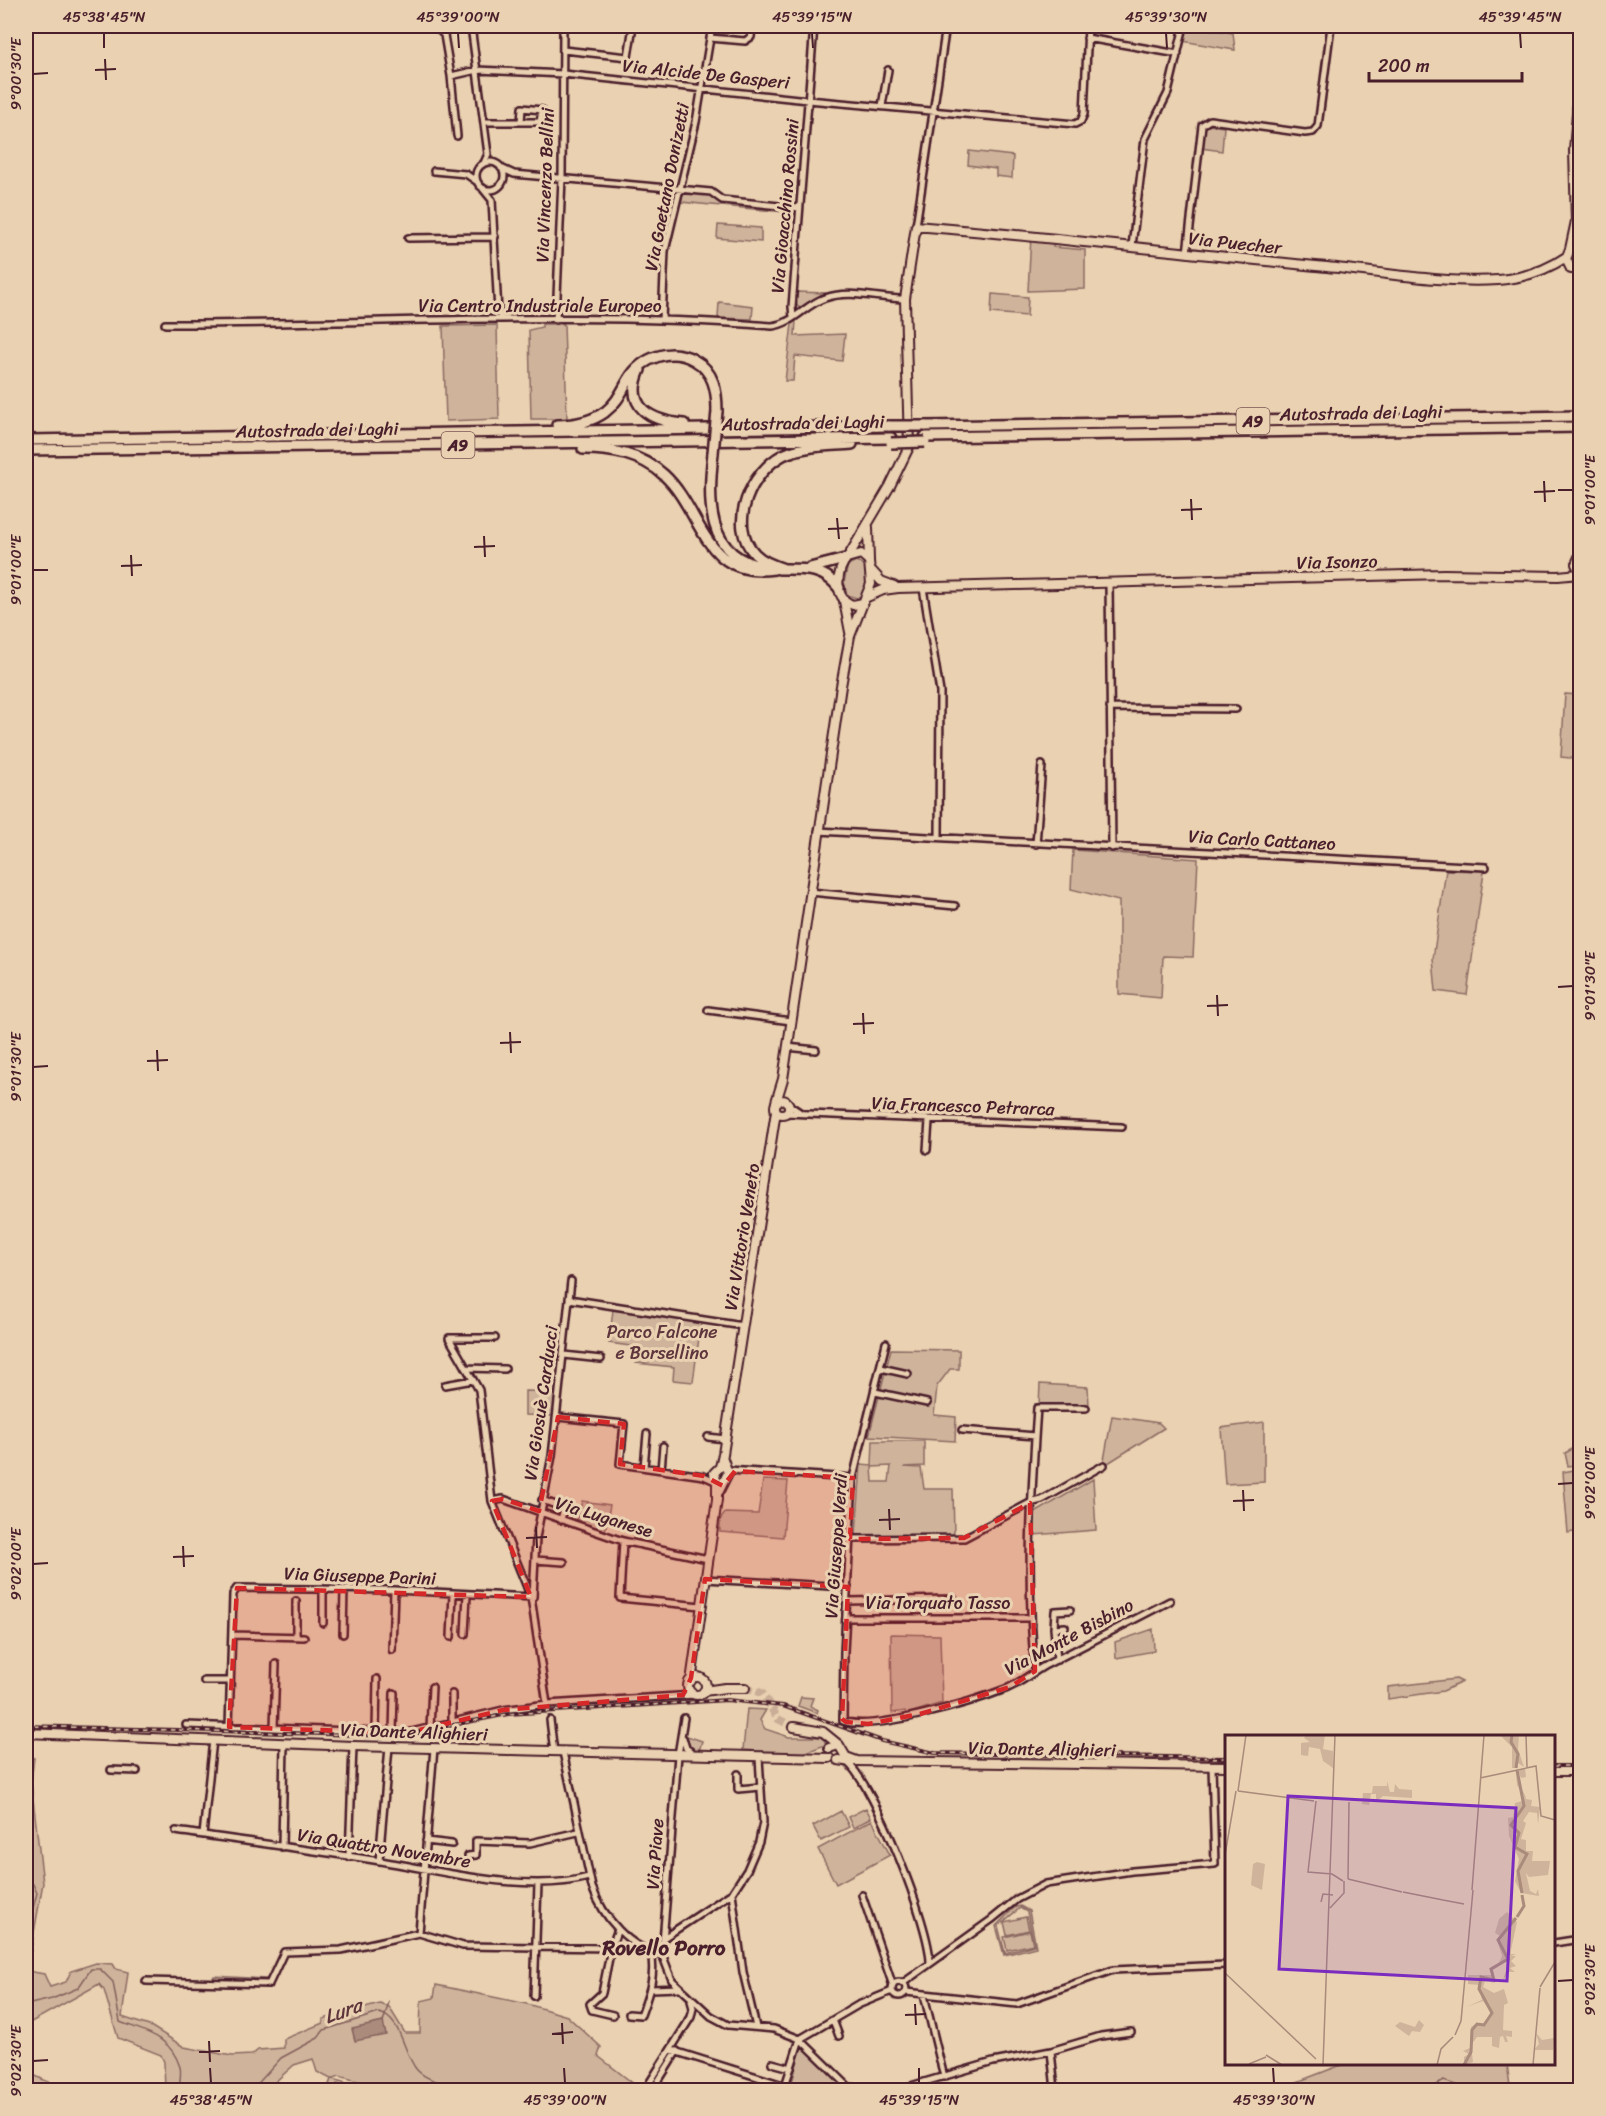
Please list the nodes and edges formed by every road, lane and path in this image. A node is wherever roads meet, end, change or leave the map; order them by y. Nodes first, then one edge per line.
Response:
1 (435, 26) edge
2 (471, 26) edge
3 (563, 26) edge
4 (633, 26) edge
5 (712, 26) edge
6 (752, 26) edge
7 (813, 26) edge
8 (946, 26) edge
9 (1088, 26) edge
10 (1184, 26) edge
11 (1331, 26) edge
12 (711, 38) junction
13 (1087, 38) junction
14 (563, 50) junction
15 (1178, 54) junction
16 (477, 70) junction
17 (888, 70) dead end
18 (563, 74) junction
19 (1581, 74) edge
20 (451, 76) junction
21 (702, 89) junction
22 (808, 100) junction
23 (882, 106) junction
24 (932, 110) junction
25 (484, 122) junction
26 (521, 122) junction
27 (457, 136) dead end
28 (488, 154) junction
29 (494, 162) junction
30 (484, 163) junction
31 (501, 168) junction
32 (478, 169) junction
33 (434, 171) dead end
34 (466, 174) junction
35 (514, 174) junction
36 (562, 178) junction
37 (503, 181) junction
38 (477, 182) junction
39 (497, 188) junction
40 (483, 189) junction
41 (681, 189) junction
42 (492, 200) junction
43 (799, 208) junction
44 (1575, 221) junction
45 (916, 226) junction
46 (495, 237) junction
47 (408, 238) dead end
48 (1581, 241) edge
49 (1132, 246) junction
50 (1581, 246) edge
51 (1187, 253) junction
52 (1568, 253) junction
53 (1550, 267) junction
54 (1576, 269) edge
55 (1581, 277) edge
56 (905, 299) junction
57 (498, 312) junction
58 (793, 317) junction
59 (495, 319) junction
60 (502, 319) junction
61 (662, 320) junction
62 (556, 321) junction
63 (165, 324) dead end
64 (643, 364) junction
65 (1581, 416) edge
66 (849, 427) junction
67 (1581, 427) edge
68 (366, 434) junction
69 (26, 440) edge
70 (891, 440) junction
71 (445, 445) junction
72 (26, 450) edge
73 (868, 524) junction
74 (1581, 555) edge
75 (847, 558) junction
76 (1576, 564) junction
77 (870, 566) junction
78 (779, 569) junction
79 (803, 569) junction
80 (1581, 573) edge
81 (1566, 575) junction
82 (1109, 583) junction
83 (839, 588) junction
84 (898, 588) junction
85 (923, 588) junction
86 (865, 600) junction
87 (844, 601) junction
88 (850, 636) junction
89 (1110, 708) junction
90 (1236, 709) dead end
91 (1042, 765) dead end
92 (818, 831) junction
93 (939, 837) junction
94 (1036, 843) junction
95 (1112, 848) junction
96 (1486, 867) dead end
97 (810, 888) junction
98 (955, 906) dead end
99 (708, 1010) dead end
100 (791, 1021) junction
101 (787, 1047) junction
102 (816, 1050) dead end
103 (783, 1079) junction
104 (776, 1102) junction
105 (788, 1103) junction
106 (781, 1113) junction
107 (802, 1114) junction
108 (929, 1121) junction
109 (1122, 1127) dead end
110 (927, 1150) dead end
111 (572, 1281) dead end
112 (569, 1299) junction
113 (743, 1326) junction
114 (495, 1338) dead end
115 (886, 1343) dead end
116 (564, 1355) junction
117 (601, 1359) dead end
118 (466, 1368) junction
119 (881, 1368) junction
120 (505, 1369) dead end
121 (908, 1374) dead end
122 (473, 1380) junction
123 (445, 1385) dead end
124 (875, 1392) junction
125 (927, 1403) dead end
126 (1086, 1408) dead end
127 (558, 1418) junction
128 (962, 1430) dead end
129 (647, 1434) dead end
130 (1035, 1436) junction
131 (708, 1437) dead end
132 (725, 1439) junction
133 (663, 1446) dead end
134 (1104, 1465) dead end
135 (644, 1467) junction
136 (661, 1470) junction
137 (721, 1475) junction
138 (853, 1478) junction
139 (542, 1500) junction
140 (492, 1501) junction
141 (1030, 1503) junction
142 (539, 1512) junction
143 (561, 1520) junction
144 (850, 1539) junction
145 (623, 1541) junction
146 (708, 1559) junction
147 (535, 1560) junction
148 (564, 1562) dead end
149 (705, 1579) junction
150 (848, 1587) junction
151 (323, 1589) junction
152 (344, 1589) junction
153 (394, 1590) junction
154 (453, 1594) junction
155 (467, 1595) junction
156 (531, 1598) junction
157 (954, 1599) dead end
158 (296, 1601) dead end
159 (847, 1601) junction
160 (1170, 1601) dead end
161 (701, 1606) junction
162 (1070, 1610) dead end
163 (846, 1618) junction
164 (1030, 1618) junction
165 (323, 1623) dead end
166 (1065, 1627) dead end
167 (1054, 1628) junction
168 (343, 1634) dead end
169 (465, 1634) dead end
170 (232, 1635) junction
171 (296, 1637) junction
172 (304, 1637) dead end
173 (451, 1637) dead end
174 (392, 1650) dead end
175 (1057, 1660) junction
176 (276, 1664) dead end
177 (693, 1667) junction
178 (1035, 1671) junction
179 (377, 1678) dead end
180 (204, 1681) dead end
181 (230, 1681) junction
182 (703, 1684) junction
183 (432, 1687) dead end
184 (692, 1688) junction
185 (745, 1688) tunnel mouth
186 (394, 1693) dead end
187 (452, 1694) dead end
188 (547, 1704) junction
189 (684, 1718) dead end
190 (842, 1719) joint
191 (550, 1720) dead end
192 (452, 1723) junction
193 (186, 1725) dead end
194 (229, 1727) junction
195 (794, 1727) tunnel mouth
196 (274, 1728) junction
197 (430, 1728) junction
198 (376, 1731) junction
199 (393, 1732) junction
200 (26, 1733) edge
201 (682, 1733) junction
202 (825, 1733) junction
203 (213, 1740) junction
204 (284, 1743) junction
205 (839, 1745) junction
206 (353, 1746) junction
207 (389, 1747) junction
208 (434, 1748) junction
209 (828, 1748) junction
210 (554, 1752) junction
211 (563, 1752) junction
212 (844, 1753) junction
213 (678, 1755) junction
214 (698, 1756) junction
215 (759, 1758) junction
216 (829, 1758) junction
217 (801, 1759) junction
218 (838, 1760) junction
219 (855, 1764) junction
220 (1212, 1766) junction
221 (1225, 1766) edge
222 (111, 1770) dead end
223 (137, 1771) dead end
224 (1555, 1771) edge
225 (1581, 1772) edge
226 (738, 1774) dead end
227 (761, 1787) junction
228 (176, 1831) dead end
229 (578, 1832) junction
230 (203, 1835) junction
231 (426, 1841) junction
232 (452, 1844) dead end
233 (282, 1847) junction
234 (468, 1856) dead end
235 (349, 1857) junction
236 (379, 1861) junction
237 (424, 1869) junction
238 (589, 1877) junction
239 (538, 1884) junction
240 (732, 1893) junction
241 (862, 1895) dead end
242 (618, 1929) junction
243 (419, 1934) junction
244 (665, 1938) junction
245 (1581, 1939) edge
246 (1555, 1943) edge
247 (535, 1948) junction
248 (611, 1948) junction
249 (651, 1952) junction
250 (662, 1954) junction
251 (930, 1963) junction
252 (1225, 1965) edge
253 (146, 1981) dead end
254 (903, 1983) junction
255 (679, 1988) junction
256 (893, 1988) junction
257 (651, 1989) junction
258 (906, 1992) junction
259 (924, 1995) junction
260 (534, 1996) dead end
261 (688, 1997) junction
262 (629, 2014) dead end
263 (613, 2015) dead end
264 (833, 2020) junction
265 (756, 2027) junction
266 (1131, 2032) dead end
267 (840, 2036) dead end
268 (800, 2039) junction
269 (674, 2050) junction
270 (1052, 2051) junction
271 (772, 2063) dead end
272 (791, 2068) junction
273 (944, 2077) junction
274 (784, 2089) edge
275 (848, 2089) edge
276 (870, 2090) edge
277 (645, 2091) edge
278 (657, 2091) edge
279 (799, 2091) edge
280 (897, 2091) edge
281 (1055, 2091) edge

1 - 20 street
2 - 16 street
3 - 14 street, Via Vincenzo Bellini
4 - 14 street
5 - 12 street, Via Gaetano Donizetti
6 - 12 street
7 - 22 street, Via Gioacchino Rossini
8 - 24 street
9 - 13 street
10 - 15 street
11 - 51 street
12 - 21 street, Via Gaetano Donizetti
13 - 15 street
13 - 24 street, Via Alcide De Gasperi
14 - 18 street, Via Vincenzo Bellini
15 - 49 street
16 - 18 street, Via Alcide De Gasperi
16 - 20 street, Via Alcide De Gasperi
16 - 25 street
17 - 23 street
18 - 21 street, Via Alcide De Gasperi
18 - 36 street, Via Vincenzo Bellini
19 - 44 street
20 - 27 street
21 - 22 street, Via Alcide De Gasperi
21 - 41 street, Via Gaetano Donizetti
22 - 23 street, Via Alcide De Gasperi
22 - 43 street, Via Gioacchino Rossini
23 - 24 street, Via Alcide De Gasperi
24 - 45 street
25 - 26 street
25 - 28 street
26 - 26 street
28 - 29 street
28 - 30 street
29 - 30 street
29 - 31 street
30 - 32 street
31 - 35 street
31 - 37 street
32 - 34 street
32 - 38 street
33 - 34 street
34 - 38 street
35 - 36 street
35 - 37 street
36 - 41 street
36 - 62 street, Via Vincenzo Bellini
37 - 39 street
38 - 40 street
39 - 40 street
39 - 42 street
40 - 42 street
41 - 43 street
41 - 61 street, Via Gaetano Donizetti
42 - 46 street
43 - 58 street, Via Gioacchino Rossini
44 - 48 street
44 - 52 street
45 - 49 street, Via Puecher
45 - 56 street
46 - 47 street
46 - 57 street
49 - 51 street, Via Puecher
50 - 52 street, Via Puecher
51 - 53 street, Via Puecher
52 - 53 street, Via Puecher
52 - 54 street
53 - 54 street, Via Puecher
54 - 55 street
56 - 58 street, Via Centro Industriale Europeo
56 - 73 street
57 - 59 street
57 - 60 street
58 - 61 street, Via Centro Industriale Europeo
59 - 60 street, Via Centro Industriale Europeo
59 - 63 street, Via Centro Industriale Europeo
60 - 62 street, Via Centro Industriale Europeo
61 - 62 street, Via Centro Industriale Europeo
64 - 66 highway
64 - 68 highway
64 - 78 highway, bridge
65 - 66 highway, Autostrada dei Laghi / A9, bridge
66 - 68 highway, Autostrada dei Laghi / A9
67 - 70 highway, Autostrada dei Laghi / A9
68 - 69 highway, Autostrada dei Laghi / A9
70 - 71 highway, Autostrada dei Laghi / A9
70 - 78 highway
71 - 72 highway, Autostrada dei Laghi / A9
71 - 78 highway
73 - 75 street
73 - 77 street
74 - 76 street
75 - 77 street
75 - 79 highway
75 - 83 street
76 - 80 street
76 - 81 street
77 - 84 street
77 - 86 street
78 - 79 highway
79 - 83 highway
80 - 81 street, Via Isonzo
81 - 82 street, Via Isonzo
82 - 85 street, Via Isonzo
82 - 89 street
83 - 87 street
84 - 85 street, Via Isonzo
84 - 86 street, Via Isonzo
85 - 93 street
86 - 87 street
86 - 88 street
87 - 88 street
88 - 92 street
89 - 90 street
89 - 95 street
91 - 94 street
92 - 93 street, Via Carlo Cattaneo
92 - 97 street
93 - 94 street, Via Carlo Cattaneo
94 - 95 street, Via Carlo Cattaneo
95 - 96 street, Via Carlo Cattaneo
97 - 98 street
97 - 100 street
99 - 100 street
100 - 101 street
101 - 102 street
101 - 103 street
103 - 104 street
103 - 105 street
104 - 105 street
104 - 106 street
105 - 106 street, Via Vittorio Veneto
105 - 107 street
106 - 107 street, Via Francesco Petrarca
106 - 113 street, Via Vittorio Veneto
107 - 108 street, Via Francesco Petrarca
108 - 109 street, Via Francesco Petrarca
108 - 110 street
111 - 112 street, Via Giosuè Carducci
112 - 113 street
112 - 116 street, Via Giosuè Carducci
113 - 132 street, Via Vittorio Veneto
114 - 118 street
115 - 119 street, Via Giuseppe Verdi
116 - 117 street
116 - 127 street, Via Giosuè Carducci
118 - 120 street
118 - 122 street
119 - 121 street
119 - 124 street, Via Giuseppe Verdi
122 - 123 street
122 - 140 street
124 - 125 street
124 - 138 street, Via Giuseppe Verdi
126 - 130 street
127 - 135 street
127 - 139 street, Via Giosuè Carducci
128 - 130 street
129 - 135 street
130 - 141 street
131 - 132 street
132 - 137 street, Via Vittorio Veneto
133 - 136 street
134 - 141 street
135 - 136 street
136 - 137 street
137 - 138 street
137 - 146 street
138 - 144 street, Via Giuseppe Verdi
139 - 142 street, Via Giosuè Carducci
139 - 143 street
140 - 142 street, Via Luganese
140 - 156 street
141 - 144 street
141 - 164 street
142 - 143 street, Via Luganese
142 - 147 street, Via Giosuè Carducci
143 - 145 street, Via Luganese
144 - 150 street, Via Giuseppe Verdi
145 - 146 street, Via Luganese
145 - 161 street
146 - 149 street
147 - 148 street
147 - 156 street, Via Giosuè Carducci
149 - 150 street
149 - 161 street
150 - 159 street, Via Giuseppe Verdi
151 - 152 street, Via Giuseppe Parini
151 - 165 street
151 - 170 street, Via Giuseppe Parini
152 - 153 street, Via Giuseppe Parini
152 - 168 street
153 - 154 street, Via Giuseppe Parini
153 - 174 street
154 - 155 street, Via Giuseppe Parini
154 - 173 street
155 - 156 street, Via Giuseppe Parini
155 - 169 street
156 - 188 street
157 - 159 street
158 - 171 street
159 - 163 street, Via Giuseppe Verdi
160 - 175 street, Via Monte Bisbino
161 - 177 street
162 - 167 street
163 - 164 street, Via Torquato Tasso
163 - 190 street, Via Giuseppe Verdi
164 - 178 street
166 - 167 street
167 - 175 street
170 - 171 street
170 - 181 street, Via Giuseppe Parini
171 - 172 street
175 - 178 street, Via Monte Bisbino
176 - 196 street
177 - 182 street
177 - 184 street
178 - 190 street, Via Monte Bisbino
179 - 198 street
180 - 181 street
181 - 194 street, Via Giuseppe Parini
182 - 184 street
182 - 184 street
182 - 185 street
183 - 197 street
184 - 188 street
186 - 199 street
187 - 192 street
188 - 192 street
189 - 201 street
191 - 210 street
192 - 197 street
193 - 194 street
194 - 196 street
195 - 202 street
196 - 198 street
197 - 199 street
198 - 199 street
200 - 203 street, Via Dante Alighieri
201 - 213 street
201 - 214 street
202 - 205 street
202 - 209 street
203 - 204 street, Via Dante Alighieri
203 - 230 street
204 - 206 street, Via Dante Alighieri
204 - 233 street
205 - 209 street, Via Dante Alighieri
205 - 212 street
206 - 207 street, Via Dante Alighieri
206 - 235 street
207 - 208 street, Via Dante Alighieri
207 - 236 street
208 - 210 street, Via Dante Alighieri
208 - 231 street
209 - 216 street
209 - 217 street, Via Dante Alighieri
210 - 211 street, Via Dante Alighieri
211 - 213 street, Via Dante Alighieri
211 - 229 street
212 - 218 street
212 - 219 street
213 - 214 street, Via Dante Alighieri
213 - 244 street, Via Piave
214 - 215 street, Via Dante Alighieri
215 - 217 street, Via Dante Alighieri
215 - 227 street
216 - 217 street, Via Dante Alighieri
216 - 218 street, Via Dante Alighieri
218 - 219 street, Via Dante Alighieri
219 - 220 street, Via Dante Alighieri
219 - 251 street
220 - 221 street, Via Dante Alighieri
220 - 251 street
222 - 223 street
224 - 225 street
226 - 227 street
227 - 240 street
228 - 230 street, Via Quattro Novembre
229 - 234 street
229 - 238 street
230 - 233 street, Via Quattro Novembre
231 - 232 street
231 - 237 street
233 - 235 street, Via Quattro Novembre
235 - 236 street, Via Quattro Novembre
236 - 237 street, Via Quattro Novembre
237 - 239 street, Via Quattro Novembre
237 - 243 street
238 - 239 street, Via Quattro Novembre
238 - 242 street
239 - 247 street
240 - 244 street
240 - 265 street
241 - 256 street
242 - 248 street
242 - 249 street
243 - 247 street
243 - 253 street
244 - 250 street, Via Piave
245 - 246 street
247 - 248 street
247 - 260 street
248 - 263 street
249 - 250 street
249 - 257 street
250 - 255 street
251 - 254 street
252 - 259 street
254 - 256 street
254 - 258 street
255 - 257 street
255 - 261 street
256 - 258 street
256 - 264 street
257 - 262 street
258 - 259 street
259 - 273 street
261 - 265 street
261 - 269 street
264 - 267 street
264 - 268 street
265 - 268 street
266 - 270 street
268 - 272 street
268 - 275 street
269 - 274 street
269 - 277 street
269 - 278 street
270 - 273 street
270 - 281 street
271 - 272 street
272 - 274 street
273 - 280 street
274 - 279 street
275 - 276 street

